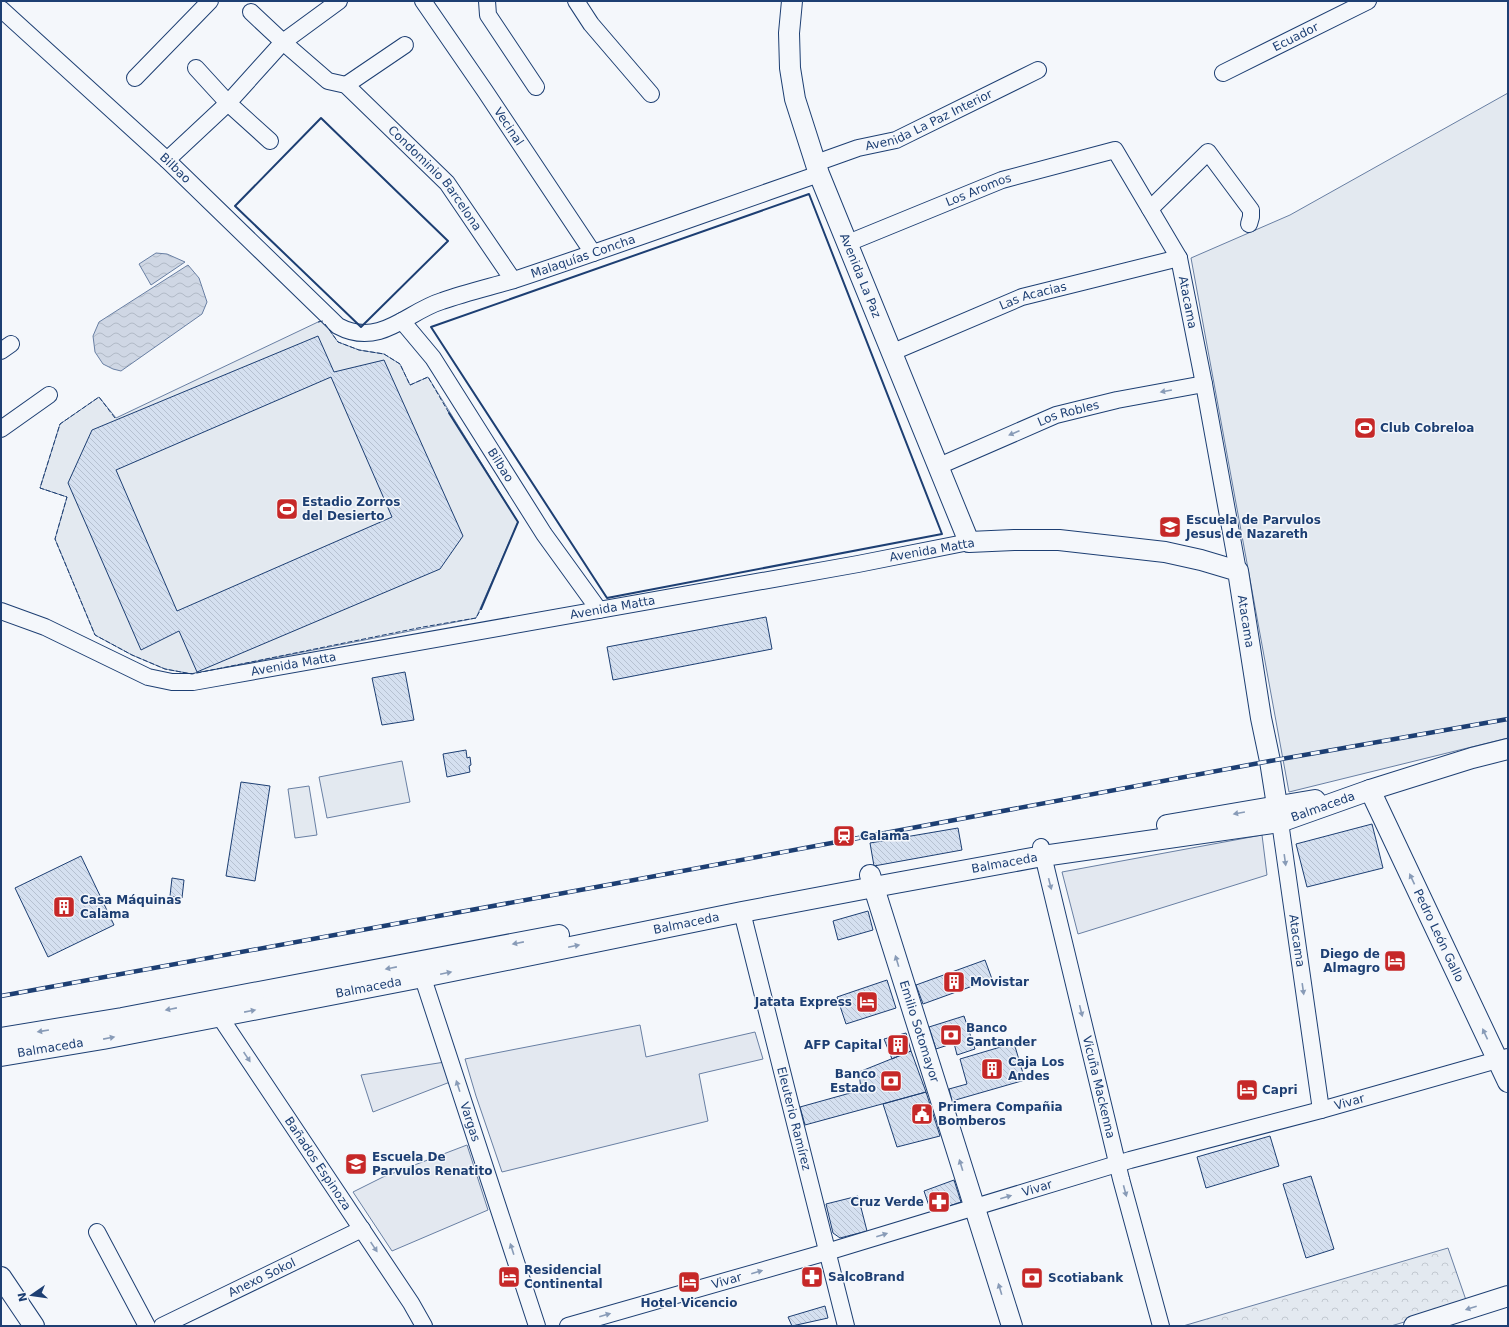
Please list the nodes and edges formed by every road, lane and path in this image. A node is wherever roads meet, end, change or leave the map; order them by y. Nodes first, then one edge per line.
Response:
1 (210, 1) edge
2 (339, 1) edge
3 (423, 1) edge
4 (576, 1) edge
5 (792, 1) edge
6 (1368, 1) edge
7 (491, 2) edge
8 (1, 9) edge
9 (251, 12) dead end
10 (283, 42) junction
11 (405, 45) dead end
12 (196, 68) dead end
13 (1038, 70) dead end
14 (1223, 73) dead end
15 (135, 78) dead end
16 (346, 85) junction
17 (536, 87) dead end
18 (651, 94) dead end
19 (228, 102) junction
20 (270, 141) dead end
21 (1115, 150) joint
22 (167, 160) junction
23 (818, 168) junction
24 (1150, 209) junction
25 (1249, 224) dead end
26 (848, 243) junction
27 (593, 253) junction
28 (1179, 258) junction
29 (513, 280) junction
30 (402, 321) junction
31 (347, 331) joint
32 (893, 352) junction
33 (1204, 384) junction
34 (49, 395) dead end
35 (1, 429) edge
36 (939, 466) junction
37 (969, 542) junction
38 (1238, 571) junction
39 (600, 610) junction
40 (1, 611) edge
41 (1508, 749) edge
42 (1370, 790) junction
43 (1278, 814) junction
44 (1042, 852) junction
45 (872, 881) junction
46 (742, 912) junction
47 (420, 970) junction
48 (215, 1009) junction
49 (1, 1038) edge
50 (1, 1056) edge
51 (1503, 1058) edge
52 (1508, 1082) edge
53 (1321, 1110) junction
54 (1118, 1164) junction
55 (974, 1206) junction
56 (362, 1229) junction
57 (97, 1232) dead end
58 (827, 1252) junction
59 (2, 1279) edge
60 (1508, 1296) edge
61 (1439, 1323) edge
62 (34, 1326) edge
63 (147, 1326) edge
64 (162, 1326) edge
65 (424, 1326) edge
66 (537, 1326) edge
67 (568, 1326) edge
68 (846, 1326) edge
69 (1012, 1326) edge
70 (1161, 1326) edge
71 (1414, 1326) edge

1 - 15 street
2 - 10 street
3 - 27 street, Vecinal
4 - 18 street
5 - 23 main road, Avenida La Paz
6 - 14 street, Ecuador
7 - 17 street
8 - 22 street, Bilbao
9 - 10 street
10 - 16 street
10 - 19 street
11 - 16 street
12 - 19 street
13 - 23 street, Avenida La Paz Interior
16 - 29 street, Condominio Barcelona
19 - 20 street
19 - 22 street
21 - 24 street, Atacama
21 - 26 street, Los Aromos
22 - 31 street, Bilbao
23 - 26 main road, Avenida La Paz
23 - 27 street, Malaquías Concha
24 - 25 street
24 - 28 street, Atacama
26 - 32 main road, Avenida La Paz
27 - 29 street, Malaquías Concha
28 - 32 street, Las Acacias
28 - 33 street, Atacama
29 - 30 street, Malaquías Concha
30 - 31 street, Malaquías Concha
30 - 39 street, Bilbao
32 - 36 main road, Avenida La Paz
33 -> 36 street, Los Robles
33 - 38 street, Atacama
34 - 35 street
36 - 37 main road, Avenida La Paz
37 - 38 main road, Avenida Matta
37 - 39 street, Avenida Matta
38 - 43 main road, Atacama
39 - 40 street, Avenida Matta
41 - 42 main road, Balmaceda
42 - 43 main road, Balmaceda
51 -> 42 main road, Pedro León Gallo
43 - 44 main road, Balmaceda
43 -> 53 street, Atacama
44 - 45 main road, Balmaceda
44 -> 54 street, Vicuña Mackenna
45 - 46 main road, Balmaceda
45 -> 47 main road, Balmaceda
55 -> 45 main road, Emilio Sotomayor
47 -> 46 main road, Balmaceda
46 - 58 street, Eleuterio Ramírez
47 - 48 main road, Balmaceda
66 -> 47 street, Vargas
48 -> 49 main road, Balmaceda
50 -> 48 main road, Balmaceda
48 -> 56 street, Bañados Espinoza
51 - 52 main road, Pedro León Gallo
51 - 53 street, Vivar
53 - 54 street, Vivar
55 -> 54 street, Vivar
54 -> 70 street, Vicuña Mackenna
58 -> 55 street, Vivar
69 -> 55 main road, Emilio Sotomayor
56 - 64 street, Anexo Sokol
56 -> 65 street, Bañados Espinoza
57 - 63 street
67 -> 58 street, Vivar
58 - 68 street, Eleuterio Ramírez
59 - 62 main road
60 -> 61 main road
61 - 71 main road

